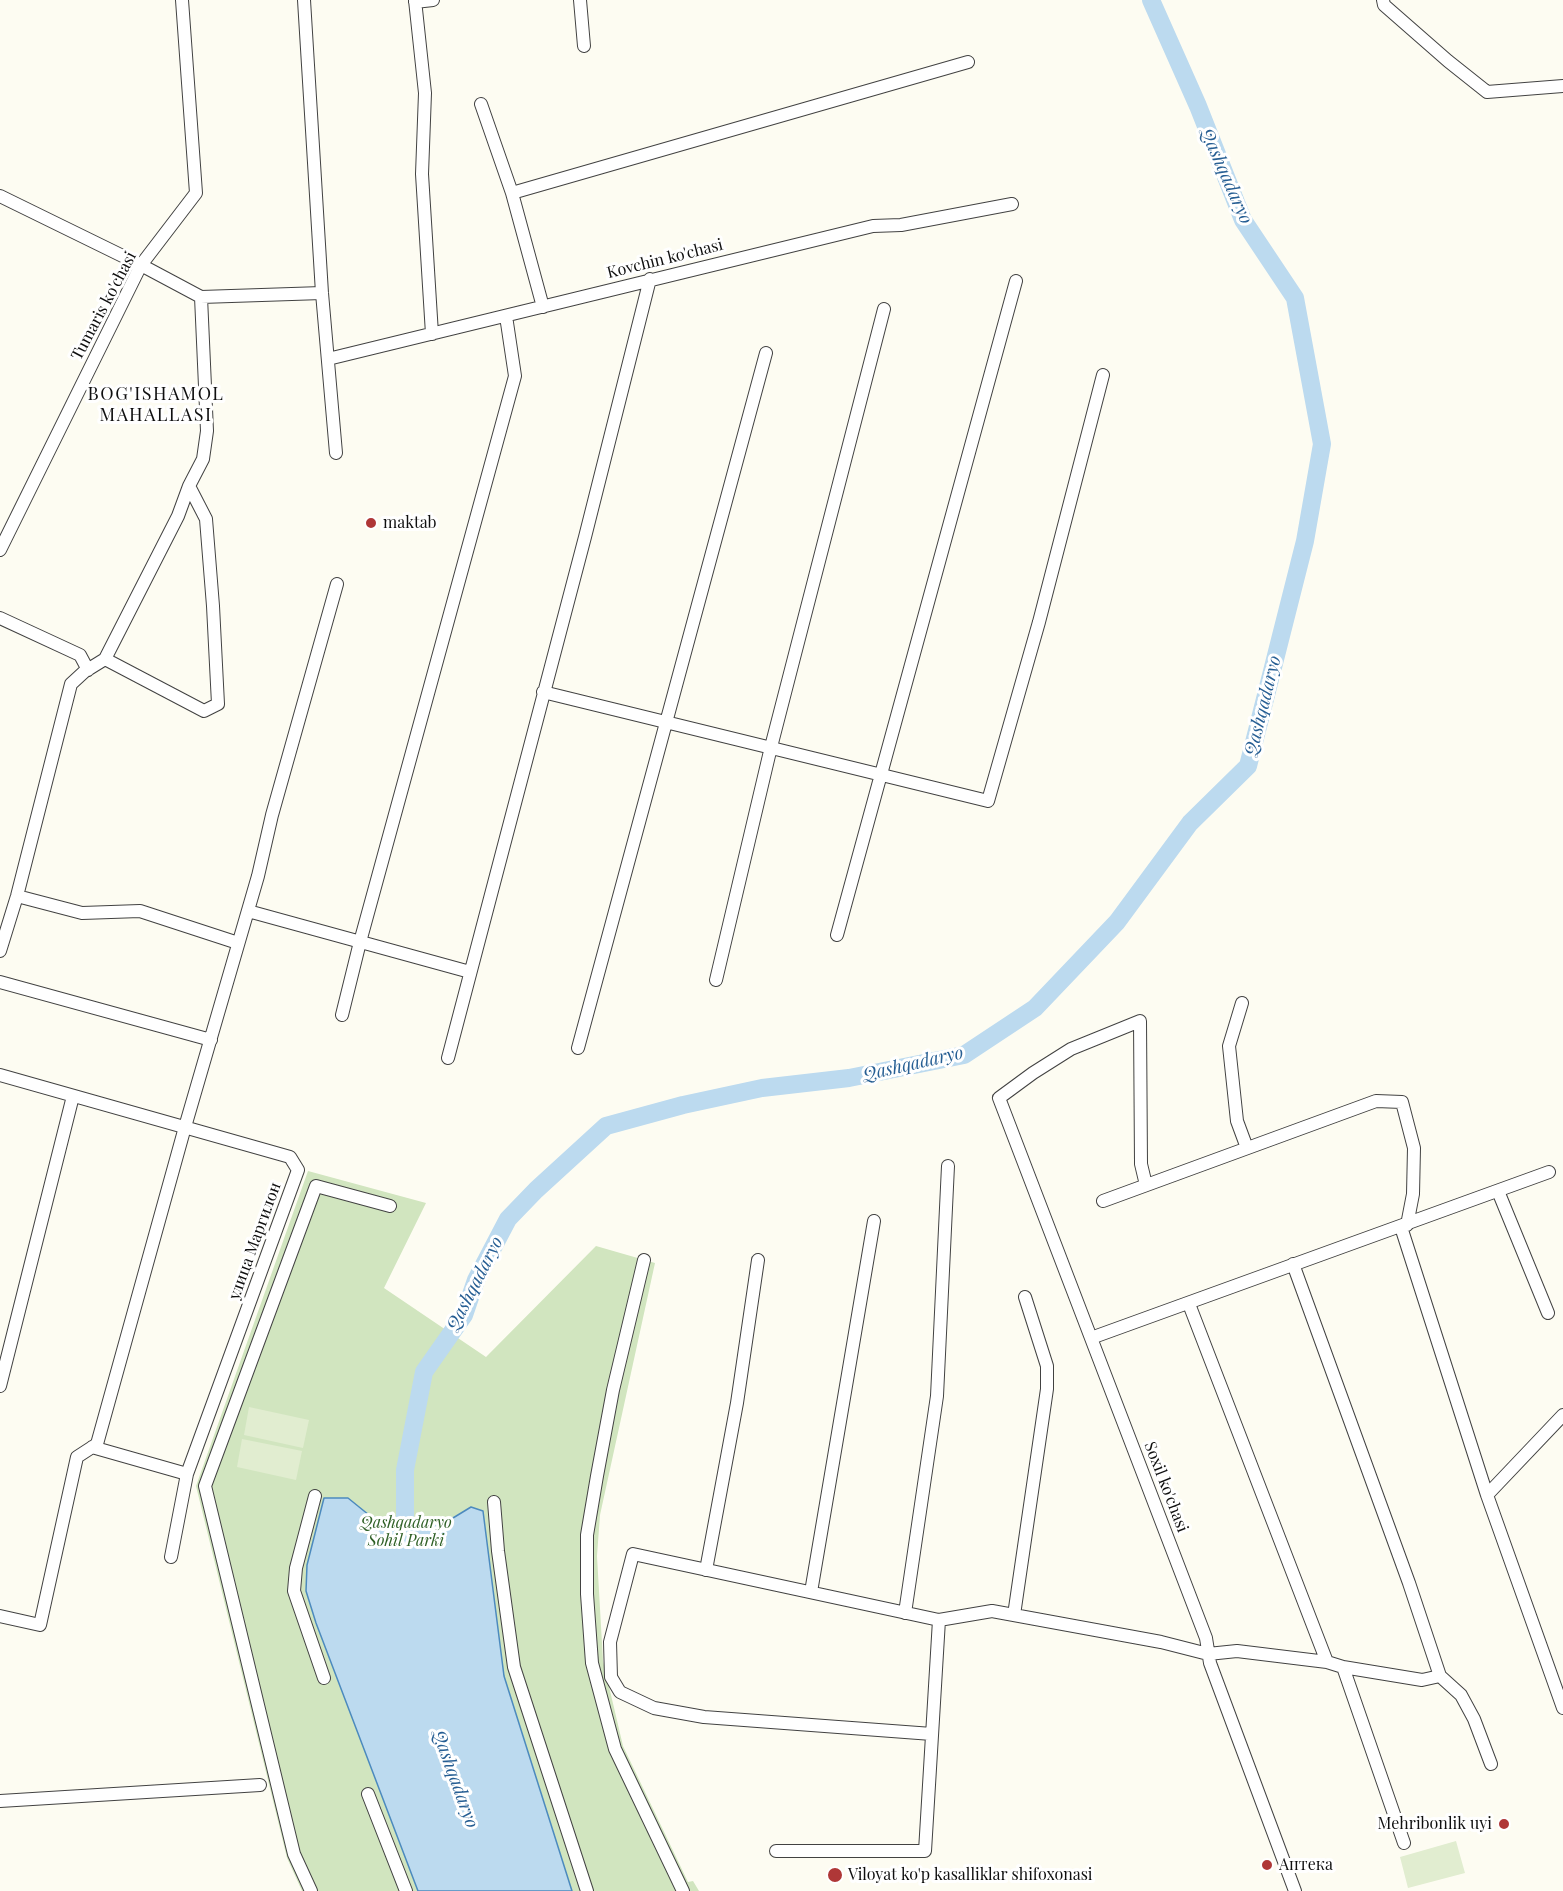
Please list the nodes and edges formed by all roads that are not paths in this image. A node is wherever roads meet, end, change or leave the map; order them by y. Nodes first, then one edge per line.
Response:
1 (182, 0) edge
2 (304, 0) edge
3 (433, 0) edge
4 (580, 0) edge
5 (1383, 0) edge
6 (415, 1) edge
7 (584, 46) dead end
8 (968, 62) dead end
9 (1563, 86) edge
10 (482, 104) dead end
11 (512, 192) junction
12 (0, 196) edge
13 (1012, 204) dead end
14 (141, 265) junction
15 (650, 279) junction
16 (1016, 281) dead end
17 (322, 293) junction
18 (201, 297) junction
19 (543, 308) junction
20 (884, 309) dead end
21 (506, 316) junction
22 (432, 334) junction
23 (766, 353) dead end
24 (328, 359) junction
25 (1103, 375) dead end
26 (336, 453) dead end
27 (189, 486) junction
28 (0, 550) edge
29 (338, 584) dead end
30 (0, 618) edge
31 (105, 659) junction
32 (88, 670) junction
33 (543, 692) junction
34 (665, 721) junction
35 (771, 747) junction
36 (881, 775) junction
37 (17, 896) junction
38 (248, 911) junction
39 (837, 935) dead end
40 (360, 942) junction
41 (238, 944) junction
42 (0, 951) edge
43 (470, 972) junction
44 (716, 980) dead end
45 (0, 981) edge
46 (1242, 1003) dead end
47 (342, 1015) dead end
48 (211, 1040) junction
49 (578, 1048) dead end
50 (448, 1058) dead end
51 (0, 1075) edge
52 (73, 1096) junction
53 (185, 1127) junction
54 (1247, 1148) junction
55 (948, 1166) dead end
56 (1549, 1172) dead end
57 (1146, 1185) junction
58 (1498, 1191) junction
59 (1103, 1201) dead end
60 (390, 1206) dead end
61 (874, 1221) dead end
62 (1404, 1226) junction
63 (644, 1260) dead end
64 (758, 1260) dead end
65 (1293, 1264) junction
66 (1024, 1297) dead end
67 (1189, 1304) junction
68 (1548, 1313) dead end
69 (1091, 1338) junction
70 (0, 1386) edge
71 (1563, 1414) edge
72 (92, 1447) junction
73 (187, 1474) junction
74 (315, 1496) dead end
75 (1487, 1496) junction
76 (494, 1502) dead end
77 (171, 1557) dead end
78 (706, 1570) junction
79 (811, 1592) junction
80 (905, 1612) junction
81 (1014, 1615) junction
82 (0, 1616) edge
83 (939, 1620) junction
84 (1208, 1654) junction
85 (1327, 1662) junction
86 (1343, 1667) junction
87 (1440, 1676) junction
88 (324, 1678) dead end
89 (1563, 1708) edge
90 (932, 1734) junction
91 (1491, 1764) dead end
92 (260, 1785) dead end
93 (368, 1794) dead end
94 (0, 1801) edge
95 (1404, 1844) dead end
96 (776, 1851) dead end
97 (312, 1891) edge
98 (406, 1891) edge
99 (587, 1891) edge
100 (683, 1891) edge
101 (1295, 1891) edge

1 - 14 street, Tumaris ko'chasi
2 - 17 street
3 - 6 street
4 - 7 street
5 - 9 street
6 - 22 street
8 - 11 street
10 - 11 street
11 - 19 street
12 - 14 street
13 - 15 street, Kovchin ko'chasi
14 - 18 street
14 - 28 street, Tumaris ko'chasi
15 - 19 street, Kovchin ko'chasi
15 - 33 street
16 - 36 street
17 - 18 street
17 - 24 street
18 - 27 street
19 - 21 street, Kovchin ko'chasi
20 - 35 street
21 - 22 street, Kovchin ko'chasi
21 - 40 street
22 - 24 street, Kovchin ko'chasi
23 - 34 street
24 - 26 street
25 - 36 street
27 - 31 street
27 - 31 street
29 - 38 street
30 - 32 street
31 - 32 street
32 - 37 street
33 - 34 street
33 - 43 street
34 - 35 street
34 - 49 street
35 - 36 street
35 - 44 street
36 - 39 street
37 - 41 street
37 - 42 street
38 - 40 street
38 - 41 street
40 - 43 street
40 - 47 street
41 - 48 street
43 - 50 street
45 - 48 street
46 - 54 street
48 - 53 street
51 - 52 street, улица Маргилон
52 - 53 street, улица Маргилон
52 - 70 street
53 - 72 street
53 - 73 street, улица Маргилон
54 - 57 street
54 - 62 street
55 - 80 street
56 - 58 street
57 - 59 street
57 - 69 street, Soxil ko'chasi
58 - 62 street
58 - 68 street
60 - 97 street
61 - 79 street
62 - 65 street
62 - 75 street
63 - 100 street
64 - 78 street
65 - 67 street
65 - 87 street
66 - 81 street
67 - 69 street
67 - 85 street
69 - 84 street, Soxil ko'chasi
71 - 75 street
72 - 73 street
72 - 82 street
73 - 77 street, улица Маргилон
74 - 88 street
75 - 89 street
76 - 99 street
78 - 79 street
78 - 90 street
79 - 80 street
80 - 83 street
81 - 83 street
81 - 84 street
83 - 90 street
84 - 85 street
84 - 101 street, Soxil ko'chasi
85 - 86 street
86 - 87 street
86 - 95 street
87 - 91 street
90 - 96 street
92 - 94 street
93 - 98 street

